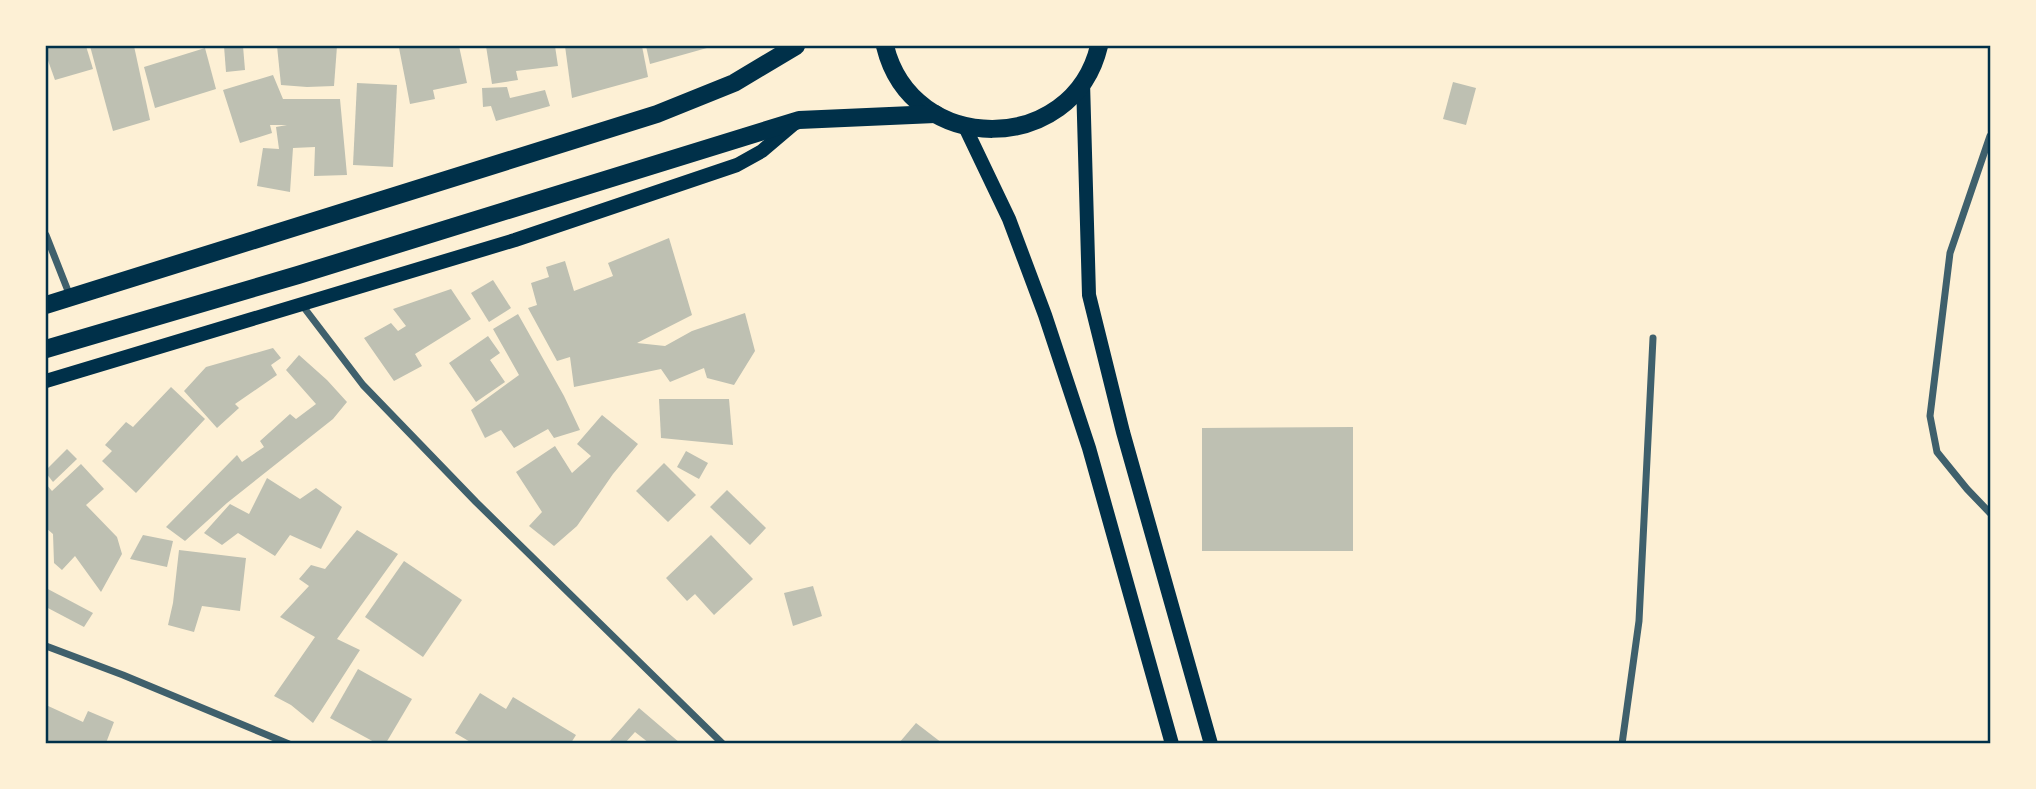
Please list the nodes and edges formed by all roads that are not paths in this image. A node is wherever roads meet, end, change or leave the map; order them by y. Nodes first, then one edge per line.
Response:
1 (796, 46) edge
2 (885, 46) edge
3 (1098, 46) edge
4 (1083, 82) junction
5 (935, 114) junction
6 (799, 120) junction
7 (965, 127) junction
8 (1990, 136) edge
9 (46, 235) edge
10 (70, 297) junction
11 (46, 305) edge
12 (302, 306) junction
13 (1653, 338) dead end
14 (46, 349) edge
15 (46, 381) edge
16 (1990, 513) edge
17 (46, 646) edge
18 (289, 744) edge
19 (723, 744) edge
20 (1172, 744) edge
21 (1211, 744) edge
22 (1622, 744) edge

1 - 10 main road
2 - 5 main road
3 - 4 main road
4 - 7 main road
4 - 21 main road
5 - 6 main road
5 - 7 main road
6 - 12 main road
6 - 14 main road
7 - 20 main road
8 - 16 street
9 - 10 street
10 - 11 main road
12 - 15 main road
12 - 19 street
13 - 22 street
17 - 18 street

